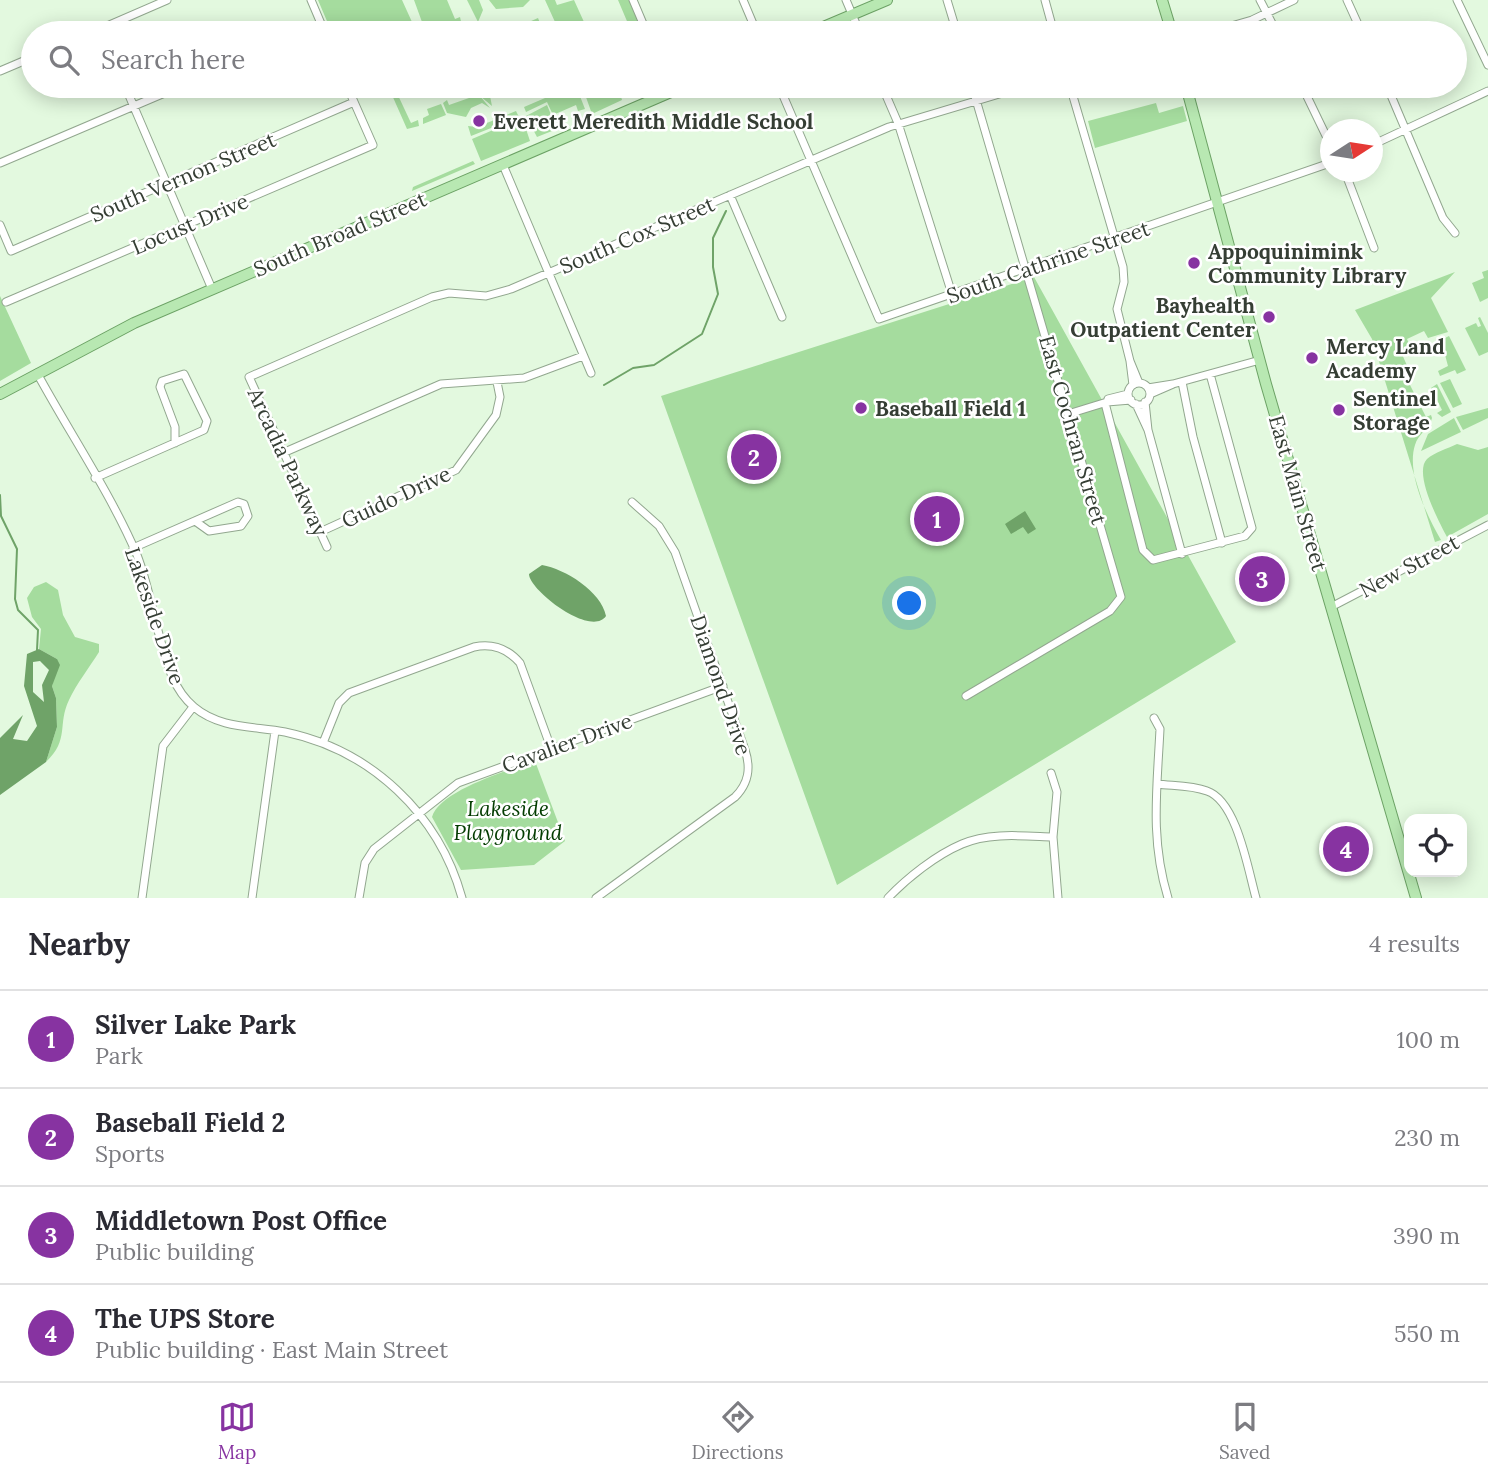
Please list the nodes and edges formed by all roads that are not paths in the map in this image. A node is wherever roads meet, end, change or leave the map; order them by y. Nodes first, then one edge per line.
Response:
1 (167, 0) edge
2 (311, 0) edge
3 (633, 0) edge
4 (743, 0) edge
5 (846, 0) edge
6 (887, 0) edge
7 (947, 0) edge
8 (1045, 0) edge
9 (1162, 0) edge
10 (1260, 0) edge
11 (1294, 0) edge
12 (1347, 0) edge
13 (1457, 0) edge
14 (1267, 13) junction
15 (852, 15) junction
16 (123, 21) edge
17 (320, 21) edge
18 (643, 21) edge
19 (752, 21) edge
20 (838, 21) edge
21 (855, 21) edge
22 (953, 21) edge
23 (1051, 21) edge
24 (1168, 21) edge
25 (1243, 21) edge
26 (1271, 21) edge
27 (1357, 21) edge
28 (21, 62) edge
29 (1488, 65) edge
30 (0, 71) edge
31 (1488, 91) edge
32 (130, 98) edge
33 (153, 98) edge
34 (352, 98) edge
35 (650, 98) edge
36 (784, 98) edge
37 (887, 98) edge
38 (983, 98) edge
39 (1074, 98) edge
40 (1189, 98) edge
41 (1308, 98) edge
42 (1392, 98) edge
43 (976, 100) junction
44 (354, 103) junction
45 (134, 106) junction
46 (1320, 122) edge
47 (898, 123) junction
48 (1406, 130) junction
49 (1383, 140) edge
50 (811, 160) junction
51 (0, 163) edge
52 (503, 164) junction
53 (1320, 167) edge
54 (1349, 182) edge
55 (167, 184) junction
56 (730, 195) junction
57 (1218, 204) junction
58 (0, 225) edge
59 (185, 226) junction
60 (1455, 233) dead end
61 (1115, 240) junction
62 (1374, 248) dead end
63 (1026, 270) junction
64 (550, 273) junction
65 (212, 289) junction
66 (952, 294) junction
67 (6, 302) dead end
68 (782, 317) dead end
69 (583, 356) junction
70 (1260, 360) junction
71 (591, 373) dead end
72 (1210, 374) junction
73 (38, 376) junction
74 (249, 377) joint
75 (497, 382) junction
76 (1177, 383) junction
77 (1136, 384) junction
78 (1149, 391) junction
79 (0, 394) edge
80 (0, 399) edge
81 (1132, 399) junction
82 (1106, 402) junction
83 (1145, 402) junction
84 (1068, 414) junction
85 (1148, 430) junction
86 (176, 443) junction
87 (285, 452) junction
88 (95, 478) junction
89 (632, 502) dead end
90 (195, 521) junction
91 (1488, 525) edge
92 (320, 532) junction
93 (1222, 543) junction
94 (327, 547) dead end
95 (133, 548) junction
96 (1182, 554) junction
97 (1331, 607) junction
98 (723, 686) junction
99 (966, 696) dead end
100 (193, 707) junction
101 (1154, 718) dead end
102 (275, 731) junction
103 (323, 743) junction
104 (551, 748) junction
105 (1051, 773) dead end
106 (1157, 784) junction
107 (419, 812) junction
108 (1053, 837) junction
109 (142, 898) edge
110 (252, 898) edge
111 (359, 898) edge
112 (462, 898) edge
113 (596, 898) edge
114 (888, 898) edge
115 (1058, 898) edge
116 (1168, 898) edge
117 (1256, 898) edge
118 (1416, 898) edge

1 - 16 street
2 - 17 street
3 - 18 street
4 - 19 street
5 - 15 street
6 - 15 main road
7 - 22 street
8 - 23 street
9 - 24 main road
10 - 14 street
11 - 14 street
12 - 27 street
13 - 29 street
14 - 25 street
14 - 26 street
15 - 20 main road
15 - 21 street
28 - 30 street
31 - 48 street
32 - 45 street
33 - 45 street
34 - 44 street
35 - 52 main road, South Broad Street
36 - 50 street
37 - 47 street
38 - 43 street, South Cox Street
39 - 61 street
40 - 57 main road, East Main Street
41 - 46 street
42 - 48 street
43 - 47 street, South Cox Street
43 - 63 street, East Cochran Street
44 - 55 street, South Vernon Street
44 - 59 street, Locust Drive
45 - 51 street
45 - 55 street
47 - 50 street, South Cox Street
47 - 66 street
48 - 49 street
48 - 60 street
50 - 56 street, South Cox Street
50 - 66 street, South Cathrine Street
52 - 64 street
52 - 65 main road, South Broad Street
53 - 57 street, South Cathrine Street
54 - 62 street
55 - 58 street, South Vernon Street
55 - 59 street
56 - 64 street, South Cox Street
56 - 68 street
57 - 61 street, South Cathrine Street
57 - 70 main road, East Main Street
59 - 65 street
59 - 67 street, Locust Drive
61 - 63 street, South Cathrine Street
61 - 77 street
63 - 66 street, South Cathrine Street
63 - 84 street, East Cochran Street
64 - 69 street
64 - 74 street, South Cox Street
65 - 73 main road, South Broad Street
69 - 71 street
69 - 75 street
70 - 72 street
70 - 97 main road, East Main Street
72 - 76 street
72 - 93 street
73 - 79 main road, South Broad Street
73 - 80 street
73 - 88 street, Lakeside Drive
74 - 87 street, Arcadia Parkway
75 - 87 street
75 - 92 street, Guido Drive
76 - 78 street
76 - 93 street
77 - 78 street
77 - 81 street
78 - 83 street
81 - 82 street
81 - 83 street
81 - 85 street
82 - 84 street
82 - 96 street
83 - 85 street
84 - 99 street, East Cochran Street
85 - 96 street
86 - 86 street
86 - 88 street
87 - 92 street, Arcadia Parkway
88 - 95 street, Lakeside Drive
89 - 98 street, Diamond Drive
90 - 90 street
90 - 95 street
91 - 97 street, New Street
92 - 94 street, Arcadia Parkway
93 - 96 street
95 - 100 street, Lakeside Drive
97 - 118 main road, East Main Street
98 - 104 street, Cavalier Drive
98 - 113 street, Diamond Drive
100 - 102 street, Lakeside Drive
100 - 109 street
101 - 106 street
102 - 103 street, Lakeside Drive
102 - 110 street
103 - 104 street
103 - 107 street, Lakeside Drive
104 - 107 street, Cavalier Drive
105 - 108 street
106 - 116 street
106 - 117 street
107 - 111 street, Cavalier Drive
107 - 112 street, Lakeside Drive
108 - 114 street
108 - 115 street

